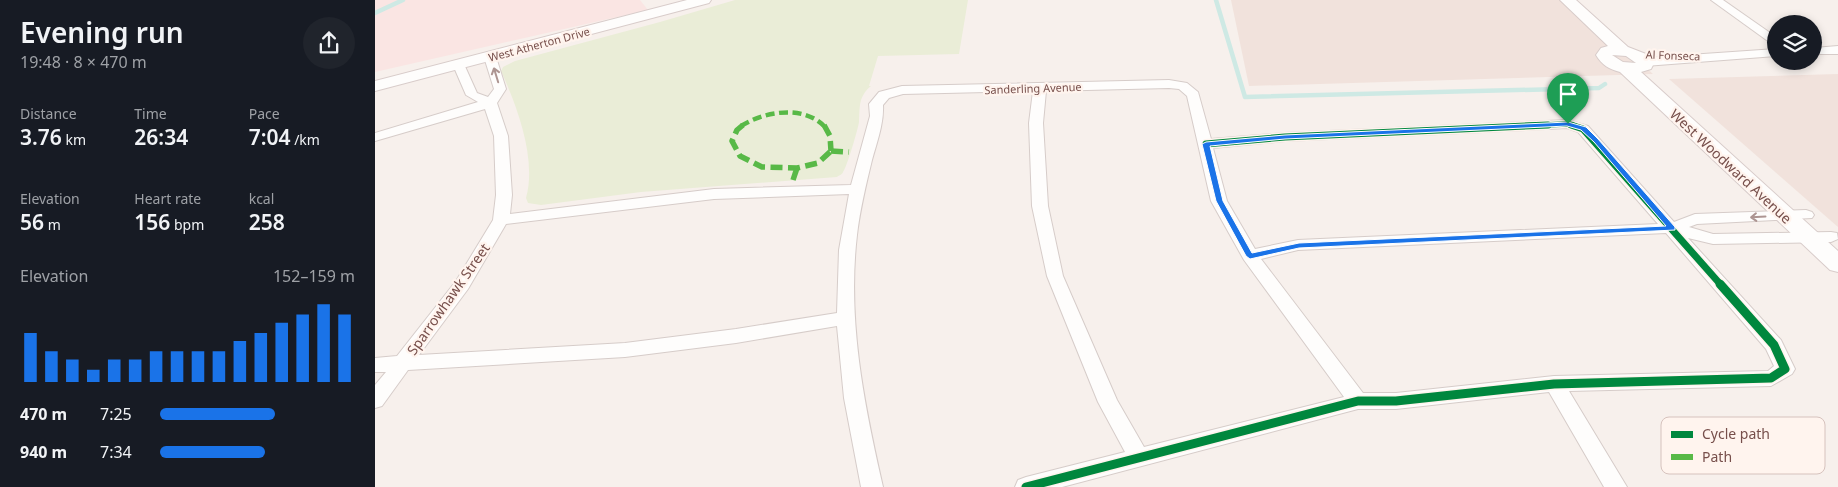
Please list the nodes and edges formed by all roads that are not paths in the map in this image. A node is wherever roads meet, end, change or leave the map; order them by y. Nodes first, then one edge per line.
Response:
1 (704, 0) edge
2 (1553, 0) edge
3 (1567, 0) edge
4 (1716, 0) edge
5 (1767, 36) edge
6 (1838, 50) edge
7 (1822, 51) edge
8 (1767, 53) edge
9 (489, 57) junction
10 (1630, 59) junction
11 (459, 65) junction
12 (375, 86) edge
13 (1040, 88) junction
14 (490, 103) junction
15 (375, 136) edge
16 (1206, 144) junction
17 (857, 189) junction
18 (1785, 215) junction
19 (1806, 215) junction
20 (501, 220) junction
21 (1672, 228) junction
22 (1809, 237) junction
23 (1834, 240) edge
24 (1250, 256) junction
25 (1838, 264) edge
26 (845, 318) junction
27 (375, 364) edge
28 (403, 364) junction
29 (1555, 384) junction
30 (375, 400) edge
31 (1358, 401) junction
32 (1138, 457) junction
33 (872, 487) edge
34 (1026, 487) edge
35 (1616, 487) edge

1 - 9 street, West Atherton Drive
2 - 10 street, West Woodward Avenue
3 - 10 street, West Woodward Avenue
4 - 5 street
6 - 7 street
8 - 10 street, Al Fonseca
9 - 11 street, West Atherton Drive
14 -> 9 street
10 - 18 street, West Woodward Avenue
10 - 19 street, West Woodward Avenue
11 - 12 street, West Atherton Drive
11 - 14 street
13 - 16 street, Sanderling Avenue
13 - 17 street, Sanderling Avenue
13 - 32 street
14 - 15 street
14 - 20 street, Sparrowhawk Street
16 - 21 street
16 - 24 street
17 - 20 street
17 - 26 street
18 - 19 street
18 -> 21 street
18 - 22 street, West Woodward Avenue
19 - 23 street, West Woodward Avenue
20 - 28 street, Sparrowhawk Street
21 - 22 street
21 - 24 street
21 - 29 street
22 - 23 street
22 - 25 street, West Woodward Avenue
24 - 31 street
26 - 28 street
26 - 33 street
27 - 28 street
28 - 30 street, Sparrowhawk Street
29 - 31 street
29 - 35 street
31 - 32 street
32 - 34 street

